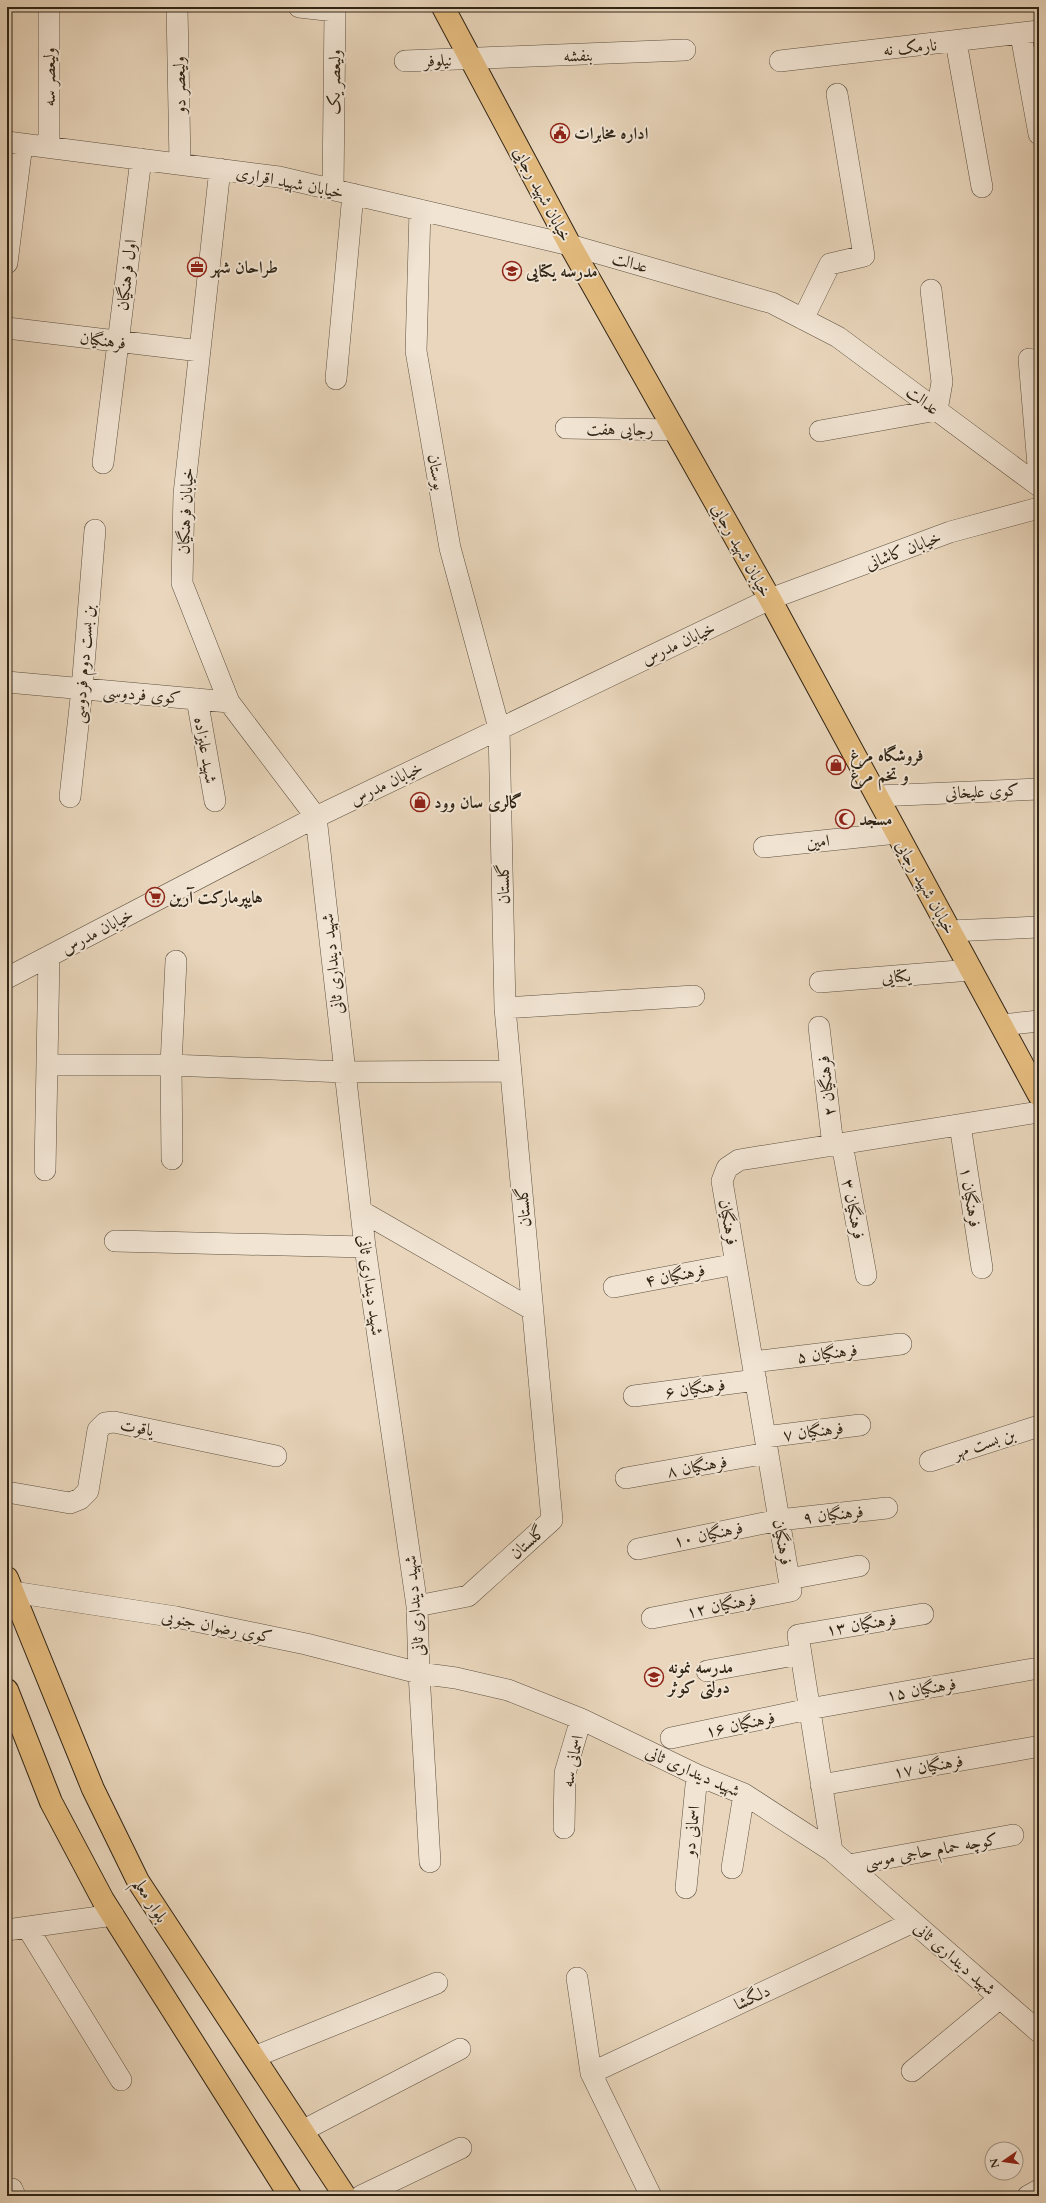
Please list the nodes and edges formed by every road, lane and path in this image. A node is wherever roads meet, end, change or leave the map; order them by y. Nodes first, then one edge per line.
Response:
1 (49, 7) edge
2 (177, 7) edge
3 (299, 7) edge
4 (443, 7) edge
5 (1030, 33) edge
6 (956, 42) junction
7 (685, 50) dead end
8 (471, 59) junction
9 (405, 61) dead end
10 (780, 61) dead end
11 (837, 94) dead end
12 (1039, 134) edge
13 (14, 143) edge
14 (49, 147) junction
15 (141, 159) junction
16 (180, 163) junction
17 (220, 169) junction
18 (982, 187) dead end
19 (333, 189) junction
20 (353, 194) junction
21 (420, 210) junction
22 (570, 245) junction
23 (7, 263) edge
24 (931, 290) dead end
25 (803, 319) junction
26 (7, 328) edge
27 (117, 341) junction
28 (200, 351) junction
29 (1029, 360) dead end
30 (336, 379) dead end
31 (937, 410) junction
32 (566, 428) dead end
33 (674, 430) junction
34 (820, 431) dead end
35 (103, 463) dead end
36 (1039, 477) edge
37 (1039, 486) edge
38 (1039, 508) edge
39 (95, 530) dead end
40 (770, 600) junction
41 (7, 682) edge
42 (82, 689) junction
43 (197, 699) junction
44 (229, 702) junction
45 (499, 728) junction
46 (1039, 789) edge
47 (877, 796) junction
48 (70, 797) dead end
49 (215, 801) dead end
50 (316, 817) junction
51 (896, 833) junction
52 (764, 847) dead end
53 (1039, 927) edge
54 (950, 931) junction
55 (49, 956) junction
56 (176, 961) dead end
57 (971, 970) junction
58 (7, 978) edge
59 (820, 982) dead end
60 (694, 996) dead end
61 (505, 1008) junction
62 (1039, 1021) edge
63 (1001, 1025) junction
64 (819, 1027) dead end
65 (47, 1065) junction
66 (171, 1065) junction
67 (344, 1072) junction
68 (511, 1072) junction
69 (1039, 1095) edge
70 (1039, 1112) edge
71 (960, 1125) junction
72 (837, 1145) junction
73 (172, 1159) dead end
74 (44, 1170) dead end
75 (361, 1211) junction
76 (115, 1241) dead end
77 (365, 1247) junction
78 (736, 1264) junction
79 (982, 1268) dead end
80 (866, 1275) dead end
81 (614, 1287) dead end
82 (533, 1310) junction
83 (901, 1344) dead end
84 (754, 1371) junction
85 (634, 1396) dead end
86 (860, 1425) dead end
87 (1039, 1426) edge
88 (766, 1445) junction
89 (276, 1456) dead end
90 (930, 1460) dead end
91 (626, 1478) dead end
92 (7, 1492) edge
93 (887, 1508) dead end
94 (779, 1520) junction
95 (638, 1549) dead end
96 (859, 1566) dead end
97 (790, 1585) junction
98 (9, 1588) edge
99 (417, 1606) junction
100 (924, 1614) dead end
101 (652, 1618) dead end
102 (799, 1645) junction
103 (1033, 1669) dead end
104 (707, 1671) dead end
105 (419, 1673) junction
106 (7, 1690) edge
107 (809, 1710) junction
108 (581, 1719) junction
109 (671, 1738) dead end
110 (1035, 1747) dead end
111 (697, 1775) junction
112 (821, 1785) junction
113 (744, 1794) junction
114 (564, 1828) dead end
115 (1013, 1835) dead end
116 (832, 1850) junction
117 (430, 1862) dead end
118 (849, 1866) junction
119 (732, 1868) dead end
120 (686, 1888) dead end
121 (113, 1915) junction
122 (913, 1922) junction
123 (17, 1929) edge
124 (577, 1978) dead end
125 (437, 1983) dead end
126 (1000, 1998) junction
127 (1039, 2032) edge
128 (460, 2049) dead end
129 (254, 2057) junction
130 (912, 2071) dead end
131 (591, 2073) junction
132 (121, 2080) dead end
133 (302, 2131) junction
134 (461, 2148) dead end
135 (7, 2190) edge
136 (1039, 2190) edge
137 (15, 2196) edge
138 (290, 2196) edge
139 (345, 2196) edge
140 (361, 2196) edge
141 (651, 2196) edge
142 (1028, 2196) edge

1 - 14 street, ولیعصر سه
2 - 16 street, ولیعصر دو
3 - 19 street, ولیعصر یک
4 - 8 main road, خیابان شهید رجایی
5 - 6 street, نارمک نه
5 - 12 street
6 - 10 street, نارمک نه
6 - 18 street
7 - 8 street, بنفشه
8 - 9 street, نیلوفر
8 - 22 main road, خیابان شهید رجایی
11 - 25 street
13 - 14 street, خیابان شهید اقراری
13 - 23 street
14 - 15 street, خیابان شهید اقراری
15 - 16 street, خیابان شهید اقراری
15 - 27 street, اول فرهنگیان
16 - 17 street, خیابان شهید اقراری
17 - 19 street, خیابان شهید اقراری
17 - 28 street, خیابان فرهنگیان
19 - 20 street, خیابان شهید اقراری
20 - 21 street, خیابان شهید اقراری
20 - 30 street
21 - 22 street, خیابان شهید اقراری
21 - 45 street, بوستان
22 - 25 street, عدالت
22 - 33 main road, خیابان شهید رجایی
24 - 31 street
25 - 31 street, عدالت
26 - 27 street, فرهنگیان
27 - 28 street, فرهنگیان
27 - 35 street, اول فرهنگیان
28 - 44 street, خیابان فرهنگیان
29 - 36 street
31 - 34 street
31 - 37 street, عدالت
32 - 33 street, رجایی هفت
33 - 40 main road, خیابان شهید رجایی
38 - 40 street, خیابان کاشانی
39 - 42 street, بن بست دوم فردوسی
40 - 45 street, خیابان مدرس
40 - 47 main road, خیابان شهید رجایی
41 - 42 street, کوی فردوسی
42 - 43 street, کوی فردوسی
42 - 48 street, بن بست دوم فردوسی
43 - 44 street, کوی فردوسی
43 - 49 street, شهید علیزاده
44 - 50 street, خیابان فرهنگیان
45 - 50 street, خیابان مدرس
45 - 61 street, گلستان
46 - 47 street, کوی علیخانی
47 - 51 main road, خیابان شهید رجایی
50 - 55 street, خیابان مدرس
50 - 67 street, شهید دینداری ثانی
51 - 52 street, امین
51 - 54 main road, خیابان شهید رجایی
53 - 54 street
54 - 57 main road, خیابان شهید رجایی
55 - 58 street, خیابان مدرس
55 - 65 street
56 - 66 street
57 - 59 street, یکتایی
57 - 63 main road, خیابان شهید رجایی
60 - 61 street
61 - 68 street, گلستان
62 - 63 street
63 - 69 main road, خیابان شهید رجایی
64 - 72 street, فرهنگیان ۲
65 - 66 street
65 - 74 street
66 - 67 street
66 - 73 street
67 - 68 street
67 - 75 street, شهید دینداری ثانی
68 - 82 street, گلستان
70 - 71 street, فرهنگیان
71 - 72 street, فرهنگیان
71 - 79 street, فرهنگیان ۱
72 - 78 street, فرهنگیان
72 - 80 street, فرهنگیان ۳
75 - 77 street, شهید دینداری ثانی
75 - 82 street
76 - 77 street
77 - 99 street, شهید دینداری ثانی
78 - 81 street, فرهنگیان ۴
78 - 84 street, فرهنگیان
82 - 99 street, گلستان
83 - 84 street, فرهنگیان ۵
84 - 85 street, فرهنگیان ۶
84 - 88 street, فرهنگیان
86 - 88 street, فرهنگیان ۷
87 - 90 street, بن بست مهر
88 - 91 street, فرهنگیان ۸
88 - 94 street, فرهنگیان
89 - 92 street, یاقوت
93 - 94 street, فرهنگیان ۹
94 - 95 street, فرهنگیان ۱۰
94 - 97 street, فرهنگیان
96 - 97 street, فرهنگیان ۱۲
97 - 101 street, فرهنگیان ۱۲
98 - 105 street, کوی رضوان جنوبی
98 - 129 main road, بلوار معلم
99 - 105 street, شهید دینداری ثانی
100 - 102 street, فرهنگیان ۱۳
102 - 104 street, فرهنگیان ۱۳
102 - 107 street
103 - 107 street, فرهنگیان ۱۵
105 - 108 street, شهید دینداری ثانی
105 - 117 street
106 - 121 main road
107 - 109 street, فرهنگیان ۱۶
107 - 112 street
108 - 111 street, شهید دینداری ثانی
108 - 114 street, اسمانی سه
110 - 112 street, فرهنگیان ۱۷
111 - 113 street, شهید دینداری ثانی
111 - 120 street, اسمانی دو
112 - 116 street
113 - 116 street, شهید دینداری ثانی
113 - 119 street
115 - 118 street, کوچه حمام حاجی موسی
116 - 118 street, شهید دینداری ثانی
118 - 122 street, شهید دینداری ثانی
121 - 123 street
121 - 138 main road
122 - 126 street, شهید دینداری ثانی
122 - 131 street, دلگشا
123 - 132 street
124 - 131 street
125 - 129 street
126 - 127 street, شهید دینداری ثانی
126 - 130 street
128 - 133 street
129 - 133 main road, بلوار معلم
131 - 141 street
133 - 139 main road, بلوار معلم
134 - 140 street
135 - 137 street
136 - 142 street

